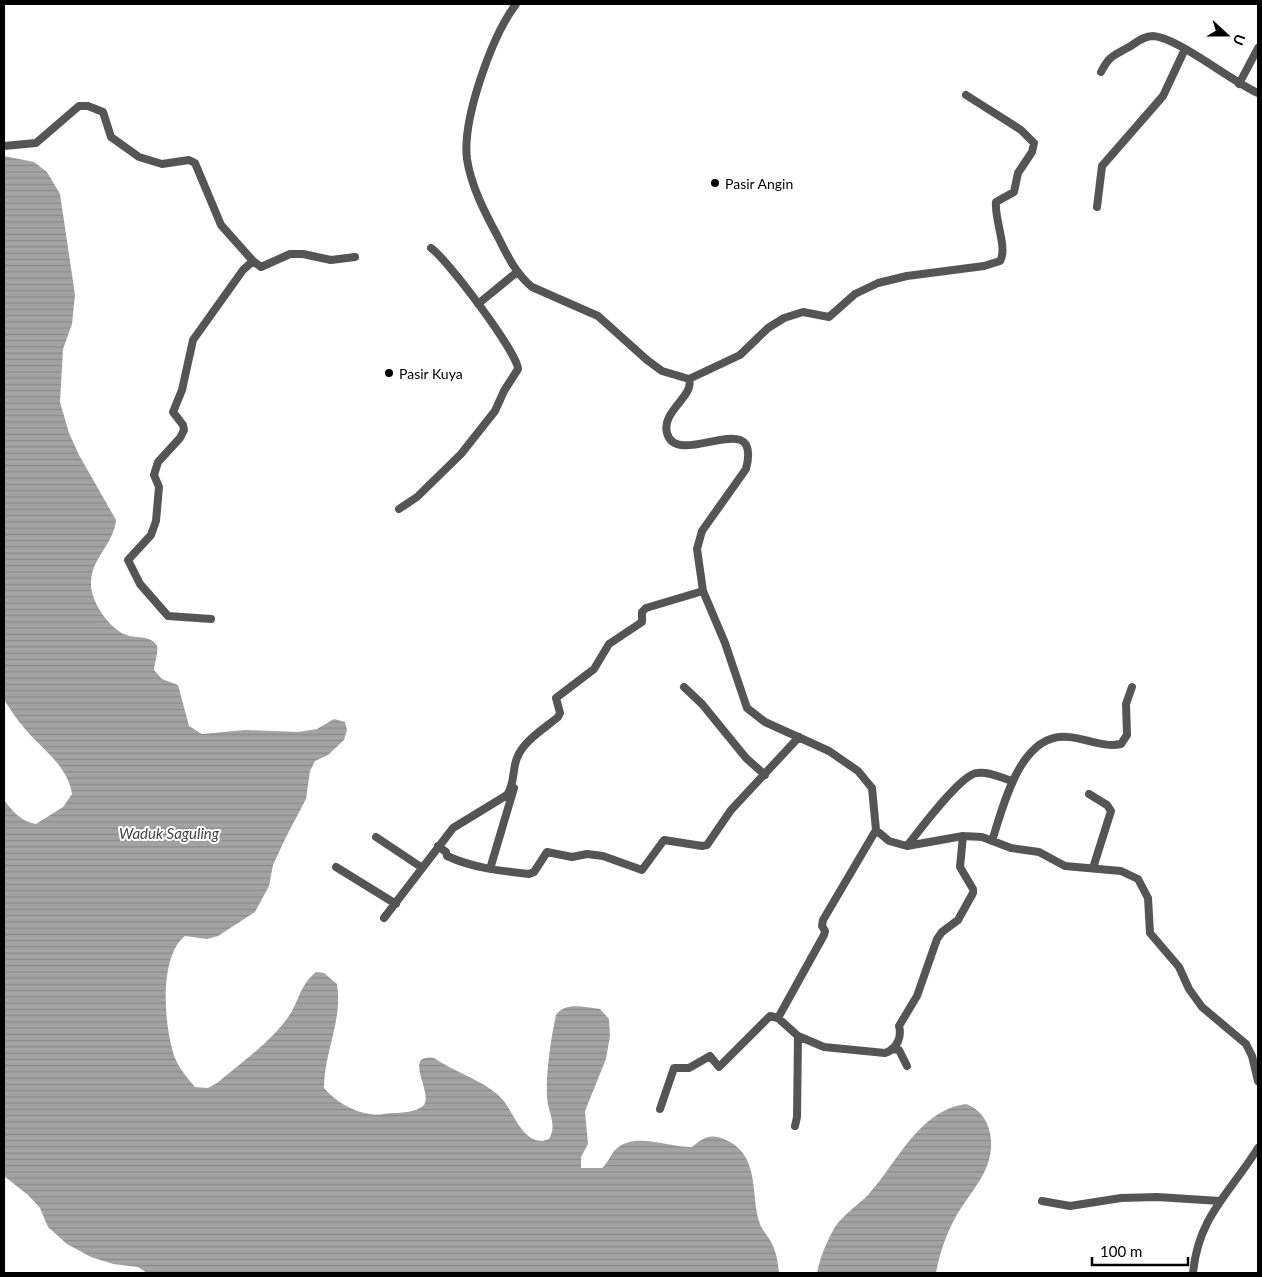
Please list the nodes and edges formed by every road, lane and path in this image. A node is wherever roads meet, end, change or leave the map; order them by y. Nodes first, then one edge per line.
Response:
1 (516, 4) edge
2 (1258, 48) edge
3 (1185, 49) junction
4 (1101, 72) dead end
5 (1239, 84) junction
6 (1258, 93) edge
7 (966, 95) dead end
8 (4, 146) edge
9 (1097, 207) dead end
10 (431, 248) dead end
11 (355, 256) dead end
12 (253, 261) junction
13 (517, 272) junction
14 (478, 304) junction
15 (688, 379) junction
16 (399, 510) dead end
17 (703, 592) junction
18 (211, 618) dead end
19 (684, 687) dead end
20 (1132, 687) dead end
21 (799, 737) junction
22 (765, 774) junction
23 (1012, 781) junction
24 (513, 783) junction
25 (1090, 794) dead end
26 (876, 830) junction
27 (963, 836) junction
28 (376, 837) dead end
29 (992, 840) junction
30 (438, 846) junction
31 (907, 846) junction
32 (336, 867) dead end
33 (421, 867) junction
34 (1094, 868) junction
35 (490, 870) junction
36 (396, 904) junction
37 (384, 918) dead end
38 (778, 1018) junction
39 (798, 1036) junction
40 (892, 1049) junction
41 (907, 1066) dead end
42 (1258, 1081) edge
43 (660, 1108) dead end
44 (795, 1126) dead end
45 (1258, 1148) edge
46 (1042, 1201) dead end
47 (1220, 1202) junction
48 (1193, 1273) edge

1 - 13 street
2 - 5 street
3 - 4 street
3 - 5 street
3 - 9 street
5 - 6 street
7 - 15 street
8 - 12 street
10 - 14 street
11 - 12 street
12 - 18 street
13 - 14 street
13 - 15 street
14 - 16 street
15 - 17 street
17 - 21 street
17 - 24 street
19 - 22 street
20 - 23 street
21 - 22 street
21 - 26 street
22 - 35 street
23 - 29 street
23 - 31 street
24 - 30 street
24 - 35 street
25 - 34 street
26 - 31 street
26 - 38 street
27 - 29 street
27 - 31 street
27 - 40 street
28 - 33 street
29 - 34 street
30 - 33 street
30 - 35 street
32 - 36 street
33 - 36 street
34 - 42 street
36 - 37 street
38 - 39 street
38 - 43 street
39 - 40 street
39 - 44 street
40 - 41 street
45 - 47 street
46 - 47 street
47 - 48 street

